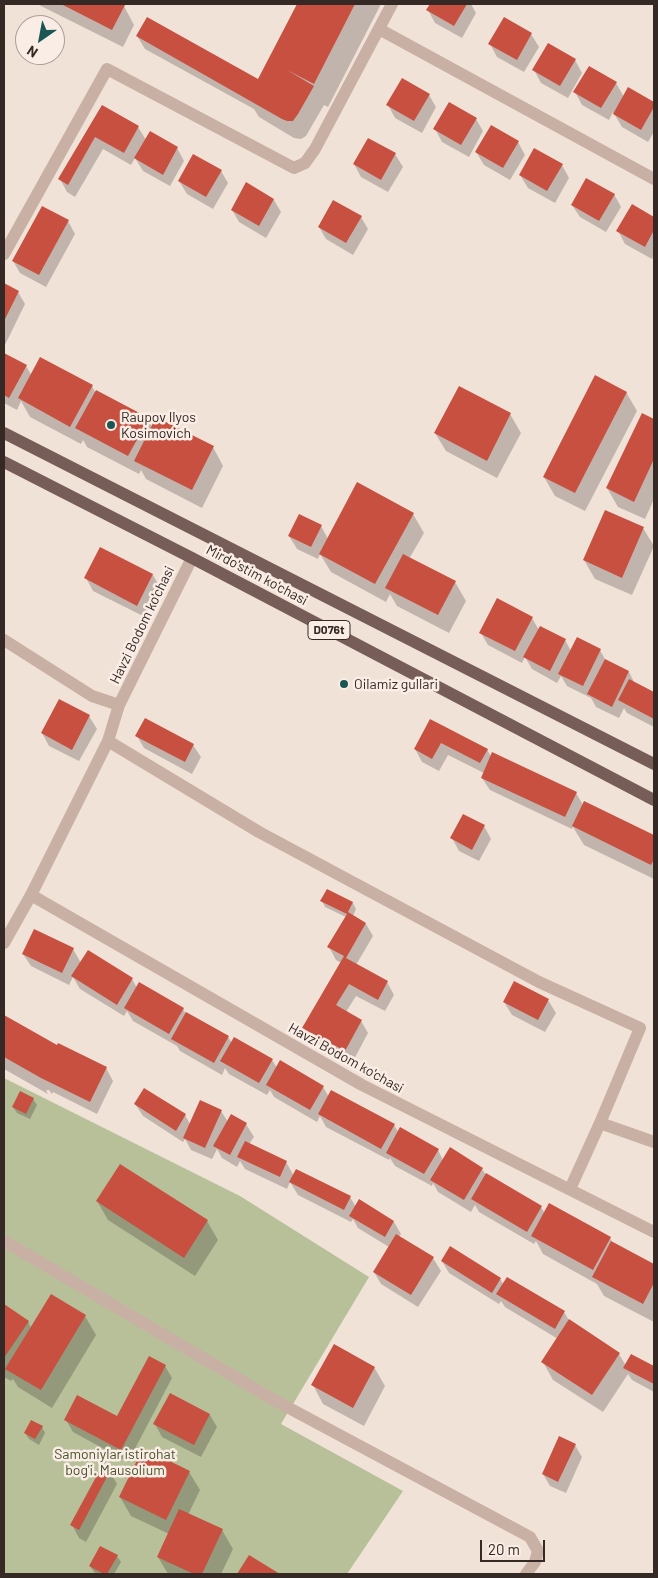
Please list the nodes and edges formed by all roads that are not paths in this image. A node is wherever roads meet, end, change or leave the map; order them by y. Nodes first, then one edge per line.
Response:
1 (392, 4) edge
2 (379, 30) junction
3 (654, 178) edge
4 (4, 254) edge
5 (4, 433) edge
6 (4, 462) edge
7 (192, 558) junction
8 (4, 640) edge
9 (119, 705) junction
10 (108, 741) junction
11 (654, 764) edge
12 (654, 800) edge
13 (31, 895) junction
14 (4, 942) edge
15 (600, 1123) junction
16 (654, 1142) edge
17 (570, 1189) junction
18 (654, 1232) edge
19 (4, 1241) edge
20 (526, 1574) edge

1 - 2 street
2 - 3 street
2 - 4 street
5 - 11 main road, Mirdo'stim ko'chasi / D076t
6 - 7 main road, Mirdo'stim ko'chasi / D076t
7 - 9 street, Havzi Bodom ko'chasi
7 - 12 main road, Mirdo'stim ko'chasi / D076t
8 - 9 street, Havzi Bodom ko'chasi
9 - 10 street, Havzi Bodom ko'chasi
10 - 13 street, Havzi Bodom ko'chasi
10 - 15 street
13 - 14 street, Havzi Bodom ko'chasi
13 - 17 street, Havzi Bodom ko'chasi
15 - 16 street
15 - 17 street
17 - 18 street, Havzi Bodom ko'chasi
19 - 20 street

